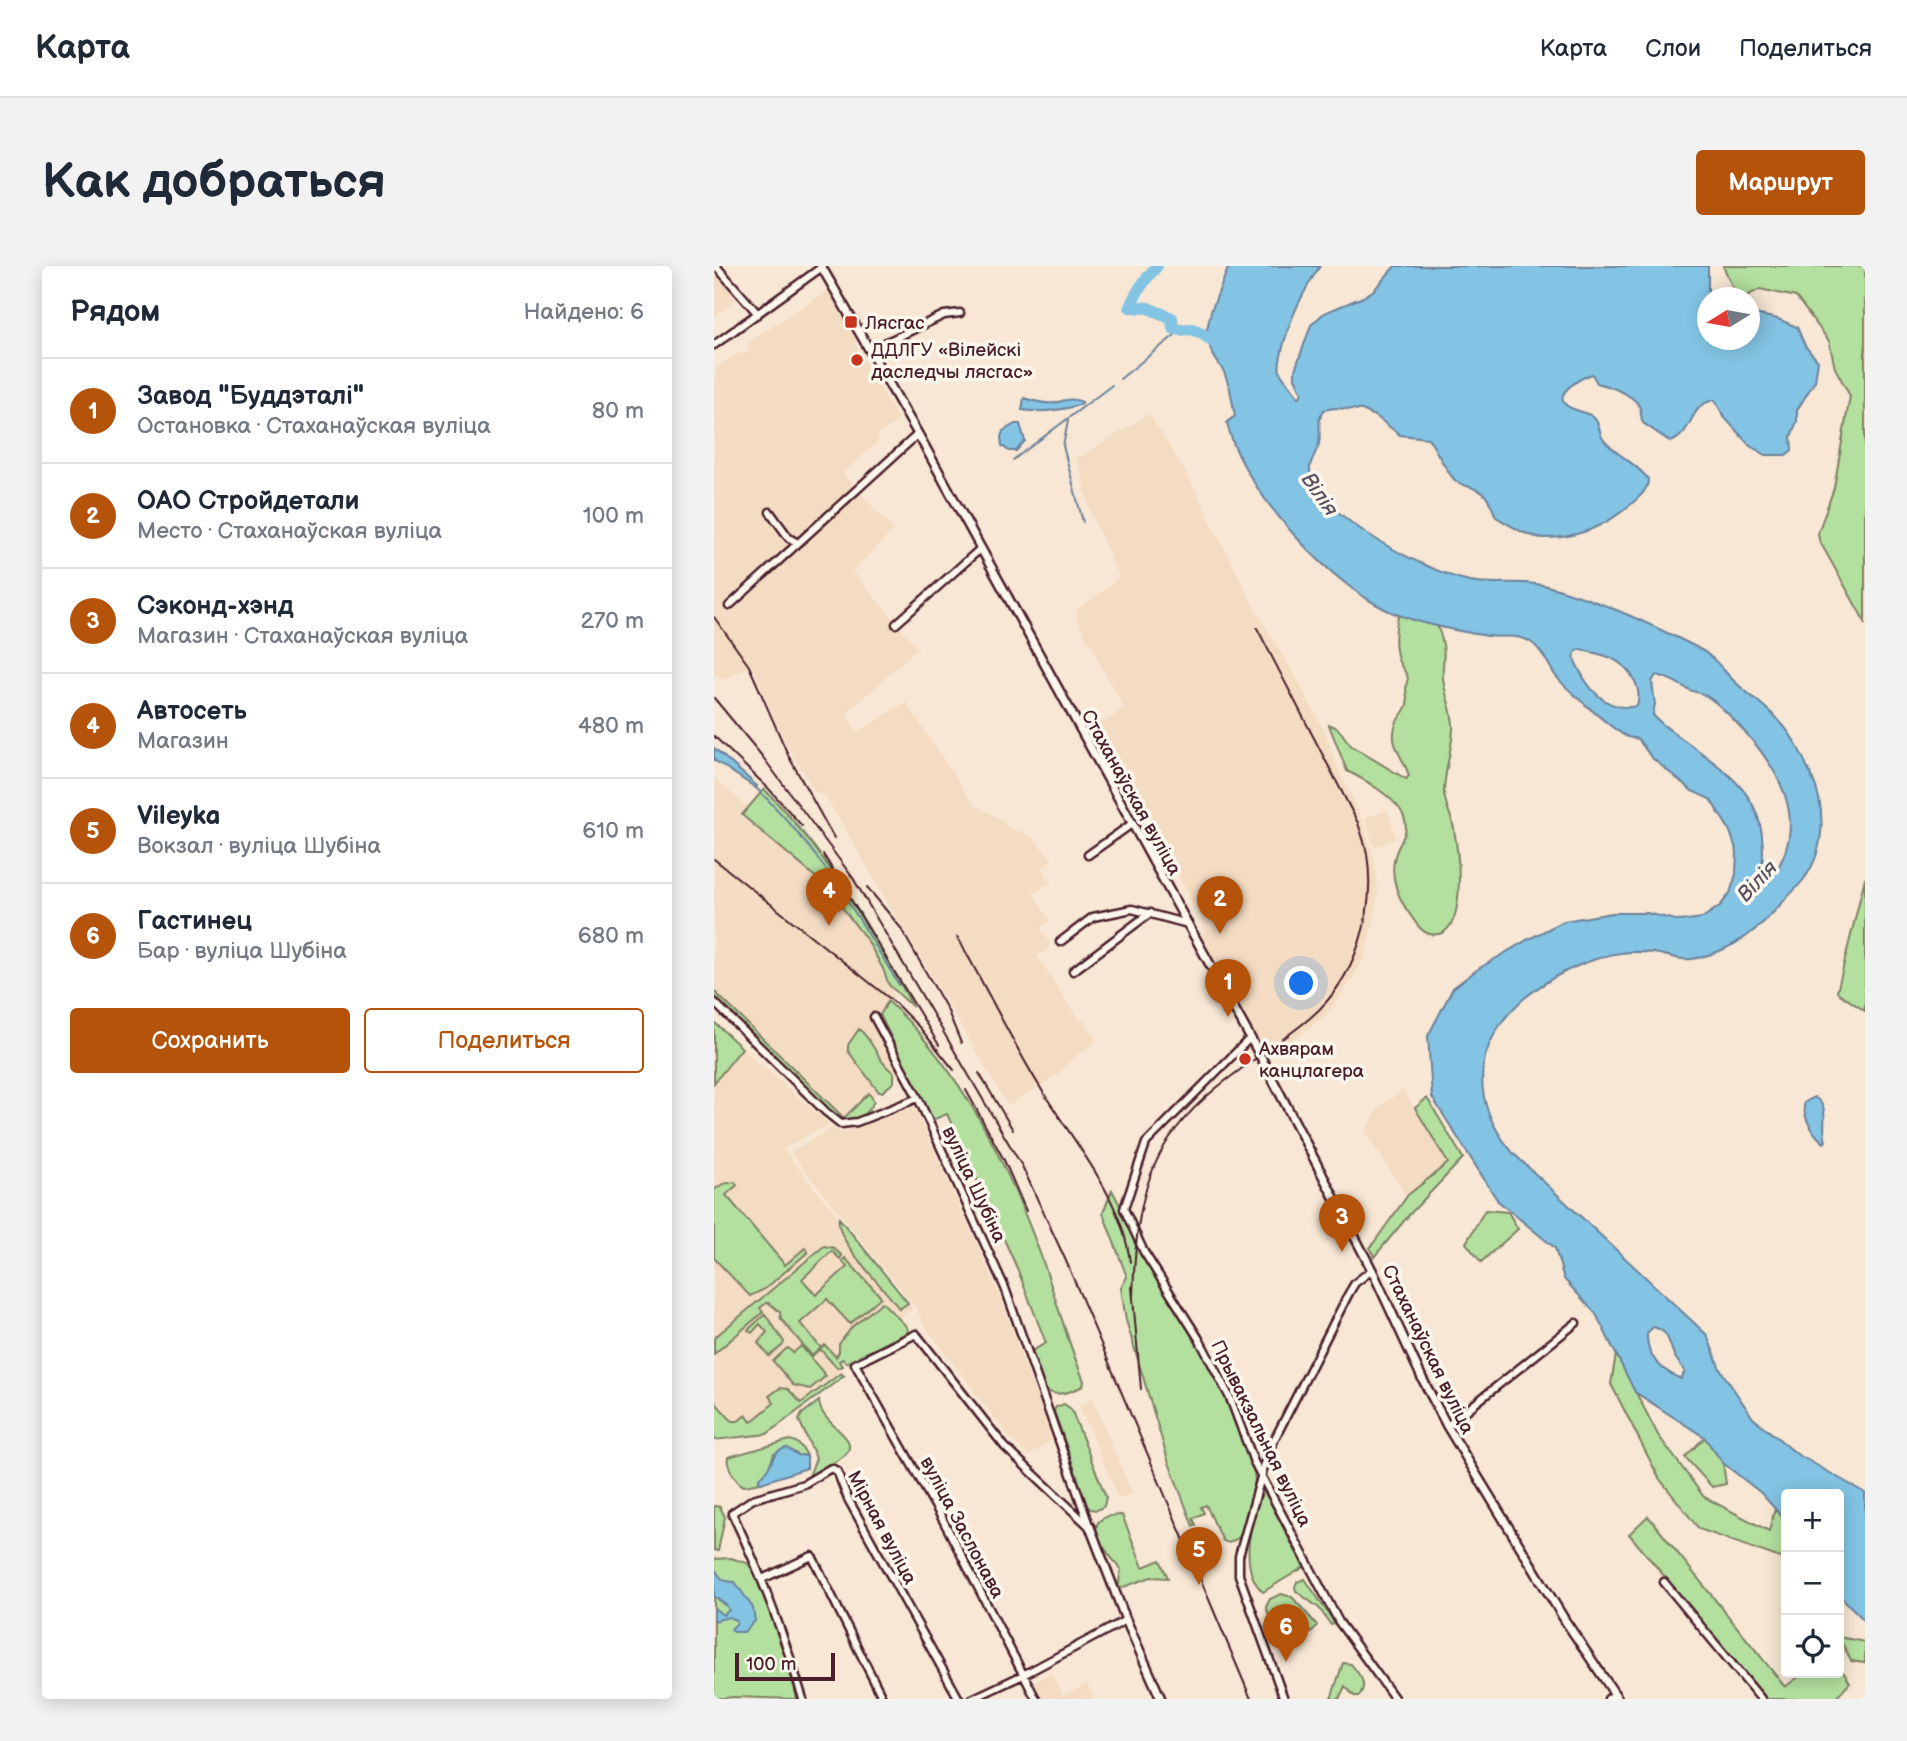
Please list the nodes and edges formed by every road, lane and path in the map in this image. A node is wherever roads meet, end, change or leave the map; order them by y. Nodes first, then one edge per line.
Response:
1 (716, 266) edge
2 (822, 267) edge
3 (960, 313) dead end
4 (758, 314) junction
5 (714, 345) edge
6 (870, 351) junction
7 (918, 434) junction
8 (770, 512) dead end
9 (798, 543) junction
10 (980, 549) junction
11 (729, 606) dead end
12 (896, 624) dead end
13 (1133, 823) junction
14 (1088, 855) dead end
15 (1150, 913) junction
16 (1188, 924) junction
17 (1060, 942) dead end
18 (1073, 971) dead end
19 (714, 1002) edge
20 (874, 1017) dead end
21 (1250, 1038) junction
22 (918, 1098) junction
23 (1372, 1270) junction
24 (1576, 1323) dead end
25 (916, 1334) joint
26 (1447, 1426) junction
27 (1261, 1474) junction
28 (1090, 1527) junction
29 (762, 1579) junction
30 (1664, 1581) dead end
31 (1126, 1620) junction
32 (1023, 1675) junction
33 (1613, 1698) edge
34 (803, 1699) edge
35 (883, 1699) edge
36 (959, 1699) edge
37 (972, 1699) edge
38 (1036, 1699) edge
39 (1161, 1699) edge
40 (1284, 1699) edge
41 (1395, 1699) edge
42 (1760, 1699) edge

1 - 4 street
2 - 4 street, Стаханаўская вуліца
2 - 6 street, Стаханаўская вуліца
3 - 6 street
4 - 5 street, Стаханаўская вуліца
6 - 7 street, Стаханаўская вуліца
7 - 9 street
7 - 10 street, Стаханаўская вуліца
8 - 9 street
9 - 11 street
10 - 12 street
10 - 13 street, Стаханаўская вуліца
13 - 14 street
13 - 16 street, Стаханаўская вуліца
15 - 16 street
15 - 17 street
15 - 18 street
16 - 21 street, Стаханаўская вуліца
19 - 22 street
20 - 22 street, вуліца Шубіна
21 - 23 street, Стаханаўская вуліца
21 - 27 street, Прывакзальная вуліца
22 - 28 street, вуліца Шубіна
23 - 26 street, Стаханаўская вуліца
23 - 27 street
24 - 26 street
25 - 28 street, вуліца Шубіна
25 - 32 street, вуліца Заслонава
26 - 33 street, Стаханаўская вуліца
27 - 40 street
27 - 41 street, Прывакзальная вуліца
28 - 31 street, вуліца Шубіна
29 - 34 street
29 - 35 street
29 - 36 street, Мірная вуліца
30 - 42 street
31 - 32 street
31 - 39 street, вуліца Шубіна
32 - 37 street
32 - 38 street, вуліца Заслонава

